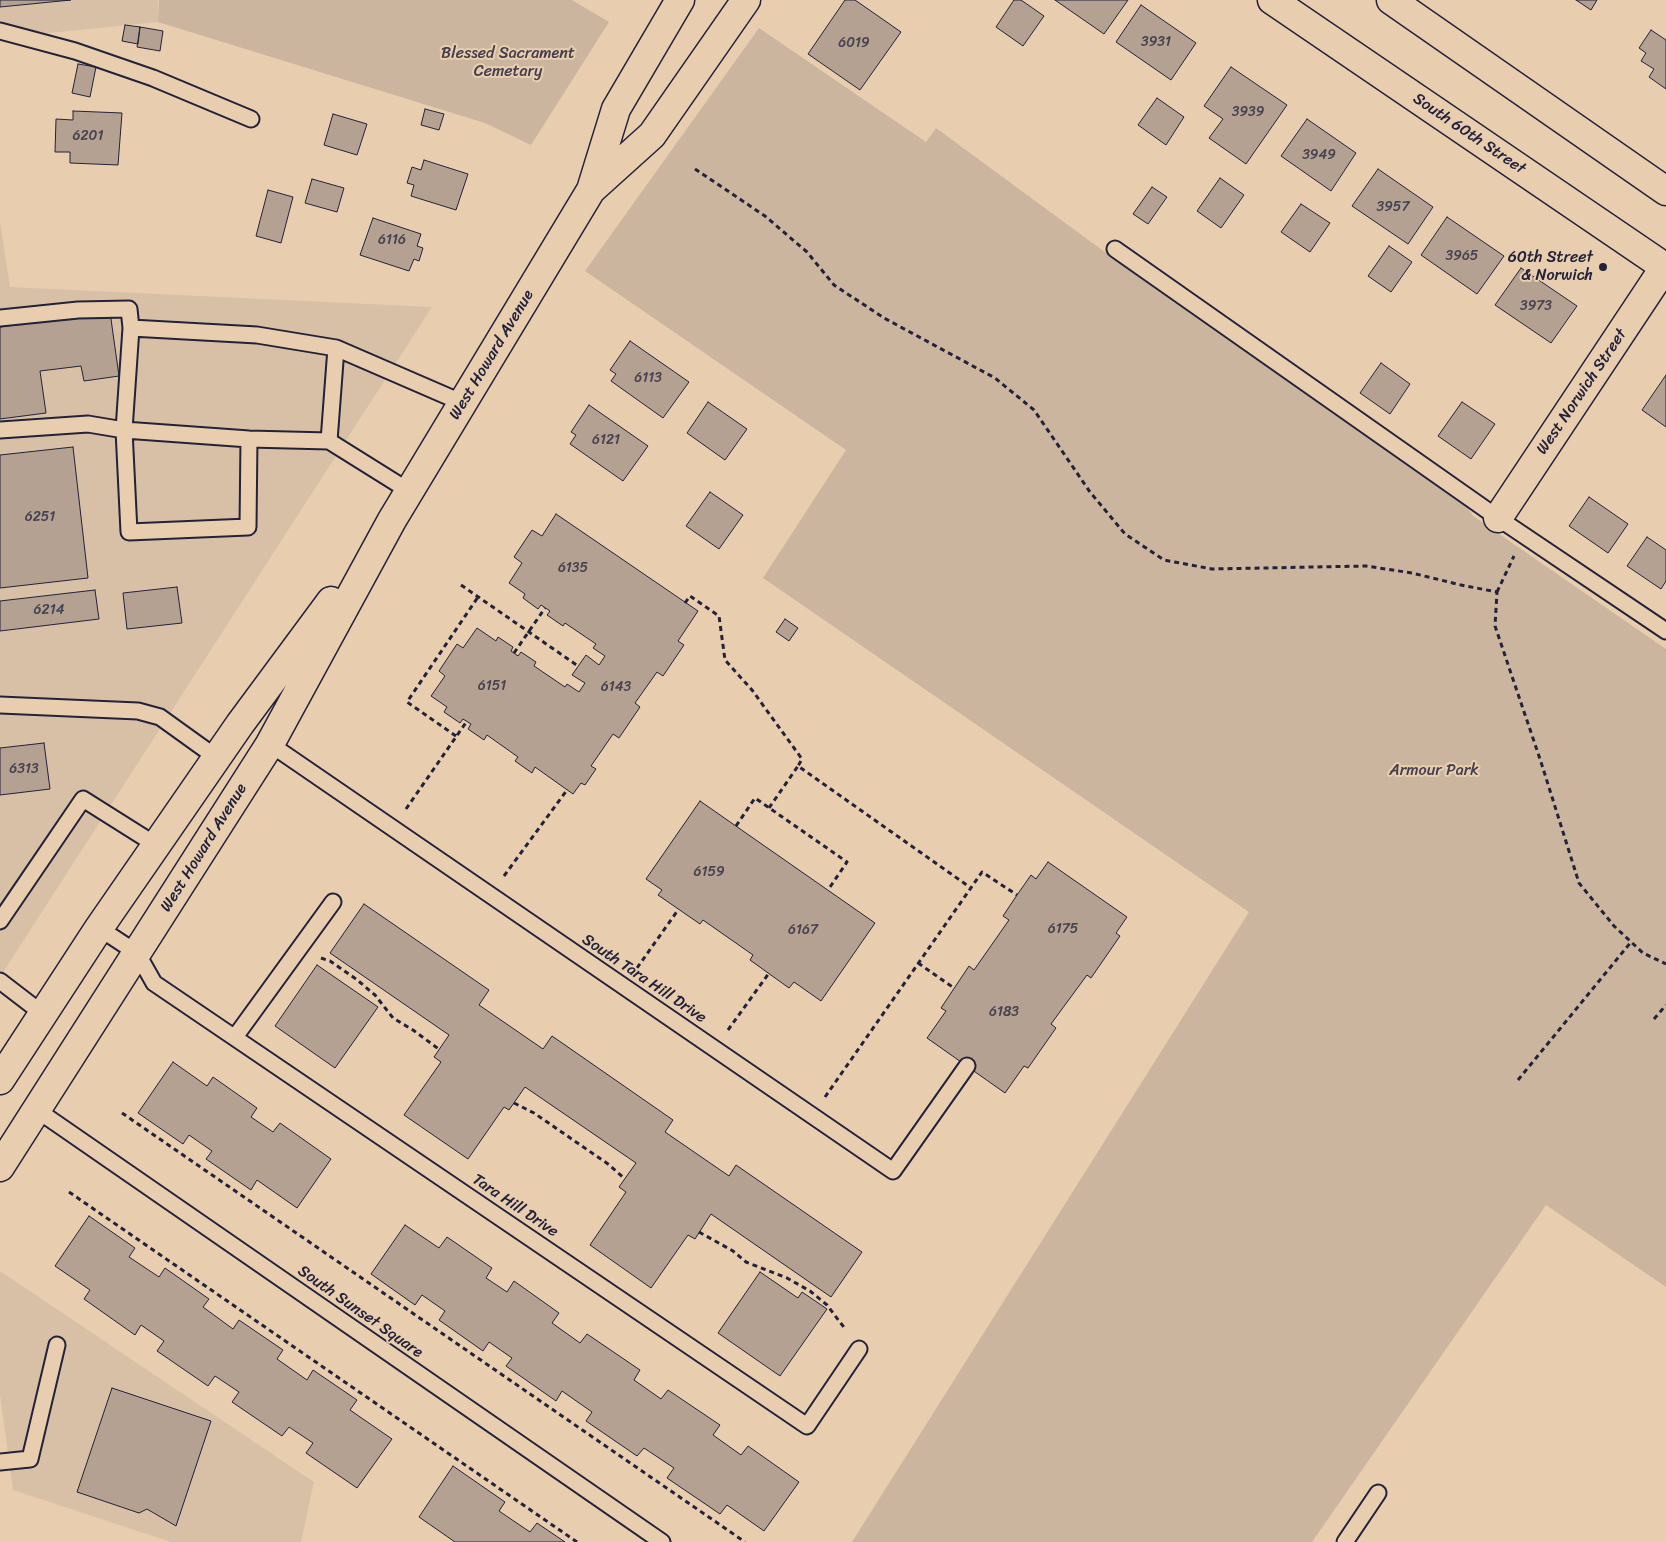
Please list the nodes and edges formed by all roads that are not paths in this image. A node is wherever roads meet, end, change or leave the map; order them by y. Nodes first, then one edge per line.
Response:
1 (680, 0) edge
2 (746, 0) edge
3 (1272, 0) edge
4 (1391, 0) edge
5 (0, 31) edge
6 (251, 118) dead end
7 (591, 190) junction
8 (1666, 191) edge
9 (1115, 249) dead end
10 (1666, 267) edge
11 (0, 318) edge
12 (131, 328) junction
13 (336, 348) junction
14 (463, 403) junction
15 (0, 430) edge
16 (124, 430) junction
17 (249, 439) junction
18 (328, 441) junction
19 (409, 491) junction
20 (1498, 518) junction
21 (392, 520) junction
22 (1666, 632) edge
23 (0, 705) edge
24 (270, 744) junction
25 (217, 758) junction
26 (156, 845) junction
27 (333, 902) dead end
28 (0, 921) edge
29 (99, 928) junction
30 (137, 952) junction
31 (0, 981) edge
32 (43, 1014) junction
33 (235, 1037) junction
34 (967, 1066) dead end
35 (0, 1080) edge
36 (37, 1110) junction
37 (0, 1167) edge
38 (57, 1345) dead end
39 (860, 1348) road end
40 (0, 1462) edge
41 (1378, 1493) dead end
42 (662, 1542) edge
43 (1345, 1542) edge

1 - 7 street, West Howard Avenue
2 - 7 street, West Howard Avenue
3 - 10 street, South 60th Street
4 - 8 street
5 - 6 lane
7 - 14 street, West Howard Avenue
9 - 20 lane
10 - 20 street, West Norwich Street
11 - 12 lane
12 - 13 lane
12 - 16 lane
13 - 14 lane
13 - 18 lane
14 - 19 street, West Howard Avenue
15 - 16 lane
16 - 17 lane
16 - 17 lane
17 - 18 lane
18 - 19 lane
19 - 21 street, West Howard Avenue
20 - 22 lane
21 - 24 street, West Howard Avenue
21 - 25 street, West Howard Avenue
23 - 25 lane
24 - 30 street, West Howard Avenue
24 - 34 lane, South Tara Hill Drive
25 - 26 street, West Howard Avenue
26 - 28 lane
26 - 29 street, West Howard Avenue
27 - 33 lane
29 - 30 lane
29 - 32 street, West Howard Avenue
30 - 33 lane, Tara Hill Drive
30 - 36 street, West Howard Avenue
31 - 32 lane
32 - 35 street, West Howard Avenue
33 - 39 lane, Tara Hill Drive
36 - 37 street, West Howard Avenue
36 - 42 lane, South Sunset Square
38 - 40 lane
41 - 43 lane

